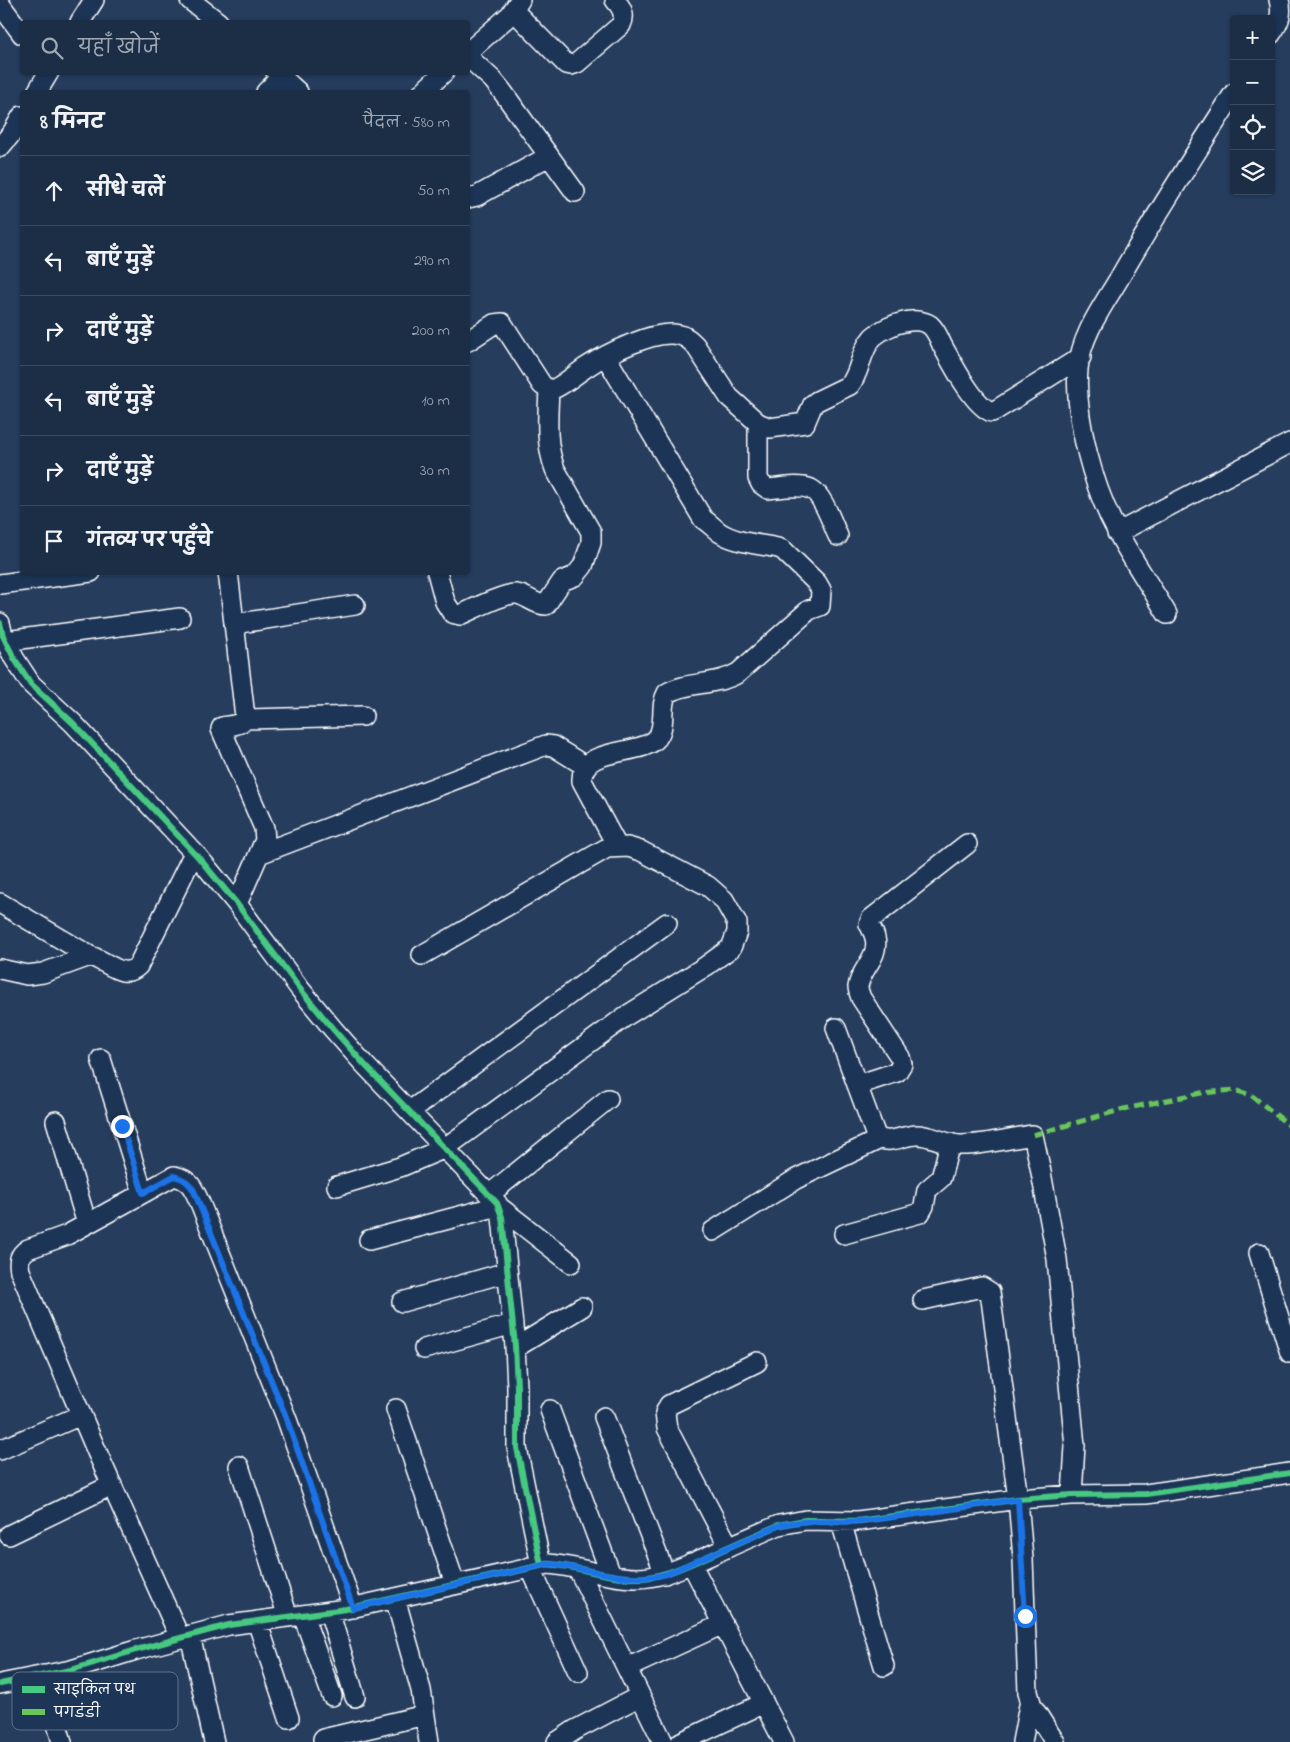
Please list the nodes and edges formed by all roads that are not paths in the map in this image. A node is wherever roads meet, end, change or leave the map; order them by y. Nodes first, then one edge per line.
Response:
1 (94, 0) edge
2 (190, 0) edge
3 (615, 0) edge
4 (1279, 0) edge
5 (0, 4) edge
6 (517, 5) edge
7 (81, 20) edge
8 (215, 20) edge
9 (1275, 28) edge
10 (20, 31) edge
11 (470, 50) edge
12 (470, 59) edge
13 (47, 75) edge
14 (278, 75) edge
15 (441, 75) edge
16 (38, 90) edge
17 (267, 90) edge
18 (296, 90) edge
19 (425, 90) edge
20 (1230, 99) edge
21 (20, 121) edge
22 (11, 142) edge
23 (549, 156) junction
24 (575, 192) dead end
25 (470, 198) edge
26 (470, 339) edge
27 (606, 357) junction
28 (1081, 357) junction
29 (549, 389) junction
30 (758, 424) junction
31 (1290, 443) edge
32 (1117, 533) junction
33 (838, 536) dead end
34 (68, 575) edge
35 (228, 575) edge
36 (438, 575) edge
37 (0, 584) edge
38 (355, 605) dead end
39 (1167, 614) dead end
40 (180, 618) dead end
41 (234, 624) junction
42 (3, 632) edge
43 (363, 716) dead end
44 (245, 719) junction
45 (585, 766) junction
46 (967, 844) dead end
47 (616, 846) junction
48 (194, 853) junction
49 (259, 854) junction
50 (0, 903) edge
51 (237, 904) junction
52 (667, 923) dead end
53 (422, 955) dead end
54 (90, 956) junction
55 (0, 969) edge
56 (836, 1028) dead end
57 (101, 1059) dead end
58 (857, 1085) junction
59 (608, 1099) dead end
60 (410, 1111) junction
61 (56, 1121) dead end
62 (880, 1138) junction
63 (950, 1143) junction
64 (446, 1148) junction
65 (337, 1186) dead end
66 (143, 1193) junction
67 (494, 1200) junction
68 (87, 1224) junction
69 (714, 1231) dead end
70 (844, 1234) dead end
71 (370, 1240) dead end
72 (1259, 1253) dead end
73 (571, 1263) dead end
74 (507, 1272) junction
75 (923, 1300) dead end
76 (402, 1302) dead end
77 (582, 1307) dead end
78 (513, 1324) junction
79 (515, 1348) junction
80 (424, 1349) dead end
81 (1290, 1353) edge
82 (757, 1362) dead end
83 (396, 1409) dead end
84 (550, 1410) dead end
85 (81, 1416) junction
86 (604, 1417) dead end
87 (0, 1450) edge
88 (239, 1466) dead end
89 (1290, 1473) edge
90 (112, 1485) junction
91 (1072, 1495) junction
92 (1018, 1499) junction
93 (841, 1522) junction
94 (8, 1535) dead end
95 (728, 1547) junction
96 (691, 1563) junction
97 (536, 1566) junction
98 (578, 1568) junction
99 (666, 1574) junction
100 (611, 1575) junction
101 (455, 1584) junction
102 (396, 1598) junction
103 (353, 1608) junction
104 (329, 1611) junction
105 (295, 1616) junction
106 (257, 1621) junction
107 (723, 1624) junction
108 (185, 1637) junction
109 (884, 1666) dead end
110 (627, 1668) junction
111 (59, 1672) edge
112 (578, 1672) dead end
113 (332, 1696) dead end
114 (640, 1696) junction
115 (355, 1697) dead end
116 (1030, 1700) junction
117 (764, 1703) junction
118 (425, 1715) junction
119 (289, 1718) dead end
120 (323, 1739) dead end
121 (660, 1741) edge
122 (214, 1742) edge
123 (429, 1742) edge
124 (557, 1742) edge
125 (682, 1742) edge
126 (784, 1742) edge
127 (1022, 1742) edge
128 (1055, 1742) edge

1 - 7 street
2 - 8 street
3 - 6 street
4 - 9 street
5 - 10 street
6 - 11 street
12 - 23 street
13 - 16 street
14 - 17 street
14 - 18 street
15 - 19 street
20 - 28 street
21 - 22 street
23 - 24 street
23 - 25 street
26 - 29 street
27 - 29 street
27 - 30 street
27 - 45 street
28 - 30 street
28 - 32 street
29 - 36 street
30 - 33 street
31 - 32 street
32 - 39 street
34 - 37 street
35 - 41 street
38 - 41 street
40 - 42 street
41 - 44 street
42 - 48 street
43 - 44 street
44 - 49 street
45 - 47 street
45 - 49 street
46 - 58 street
47 - 53 street
47 - 64 street
48 - 51 street
48 - 54 street
49 - 51 street
50 - 54 street
51 - 60 street
52 - 60 street
54 - 55 street
56 - 58 street
57 - 66 street
58 - 62 street
59 - 67 street
60 - 64 street
61 - 68 street
62 - 63 street
62 - 69 street
63 - 70 street
63 - 91 street
64 - 65 street
64 - 67 street
66 - 68 street
66 - 103 street
67 - 71 street
67 - 73 street
67 - 74 street
68 - 85 street
72 - 81 street
74 - 76 street
74 - 78 street
75 - 92 street
77 - 79 street
78 - 79 street
78 - 80 street
79 - 97 street
82 - 95 street
83 - 101 street
84 - 100 street
85 - 87 street
85 - 90 street
86 - 99 street
88 - 105 street
89 - 91 street
90 - 94 street
90 - 108 street
91 - 92 street
92 - 93 street
92 - 116 street
93 - 95 street
93 - 109 street
95 - 96 street
96 - 99 street
96 - 107 street
97 - 98 street
97 - 101 street
97 - 112 street
98 - 100 street
98 - 110 street
99 - 100 street
101 - 102 street
102 - 103 street
102 - 118 street
103 - 104 street
104 - 105 street
104 - 115 street
105 - 106 street
105 - 113 street
106 - 108 street
106 - 119 street
107 - 110 street
107 - 117 street
108 - 111 street
108 - 122 street
110 - 114 street
114 - 121 street
114 - 124 street
116 - 127 street
116 - 128 street
117 - 125 street
117 - 126 street
118 - 120 street
118 - 123 street

